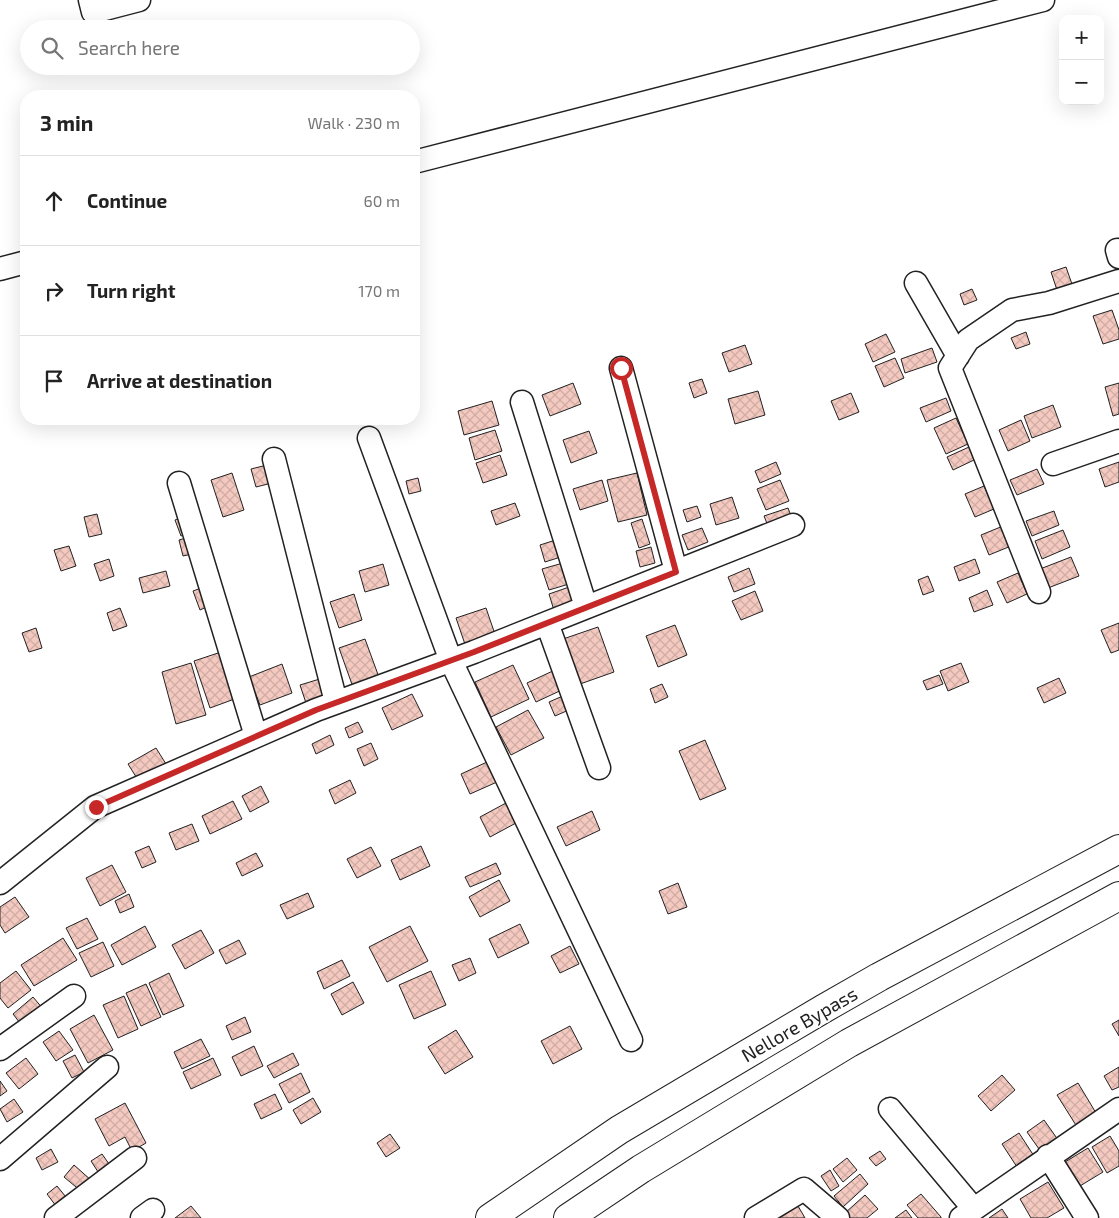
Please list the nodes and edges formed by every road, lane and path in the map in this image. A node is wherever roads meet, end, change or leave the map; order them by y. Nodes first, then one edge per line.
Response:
1 (90, 0) edge
2 (139, 0) edge
3 (1043, 0) edge
4 (420, 160) edge
5 (20, 264) edge
6 (0, 269) edge
7 (1119, 281) edge
8 (916, 283) dead end
9 (958, 356) junction
10 (621, 368) dead end
11 (522, 402) dead end
12 (368, 438) dead end
13 (1119, 441) edge
14 (274, 459) dead end
15 (1053, 464) dead end
16 (179, 483) dead end
17 (793, 525) dead end
18 (676, 572) junction
19 (1039, 592) dead end
20 (586, 607) junction
21 (547, 623) junction
22 (451, 661) junction
23 (336, 702) junction
24 (256, 736) junction
25 (599, 768) dead end
26 (1119, 848) edge
27 (0, 883) edge
28 (1119, 896) edge
29 (74, 996) dead end
30 (631, 1040) dead end
31 (0, 1048) edge
32 (107, 1067) dead end
33 (890, 1109) dead end
34 (1119, 1109) edge
35 (1048, 1156) junction
36 (135, 1158) dead end
37 (0, 1159) edge
38 (967, 1213) edge
39 (56, 1218) edge
40 (490, 1218) edge
41 (568, 1218) edge
42 (756, 1218) edge
43 (838, 1218) edge
44 (1087, 1218) edge

1 - 2 street
3 - 4 street
5 - 6 street
7 - 9 street
8 - 9 street
9 - 19 street
10 - 18 street
11 - 20 street
12 - 22 street
13 - 15 street
14 - 23 street
16 - 24 street
17 - 18 street
18 - 20 street
20 - 21 street
21 - 22 street
21 - 25 street
22 - 23 street
22 - 30 street
23 - 24 street
24 - 27 street
26 - 40 highway, Nellore Bypass
28 - 41 highway
29 - 31 street
32 - 37 street
33 - 38 street
34 - 35 street
35 - 38 street
35 - 44 street
36 - 39 street
42 - 43 street

